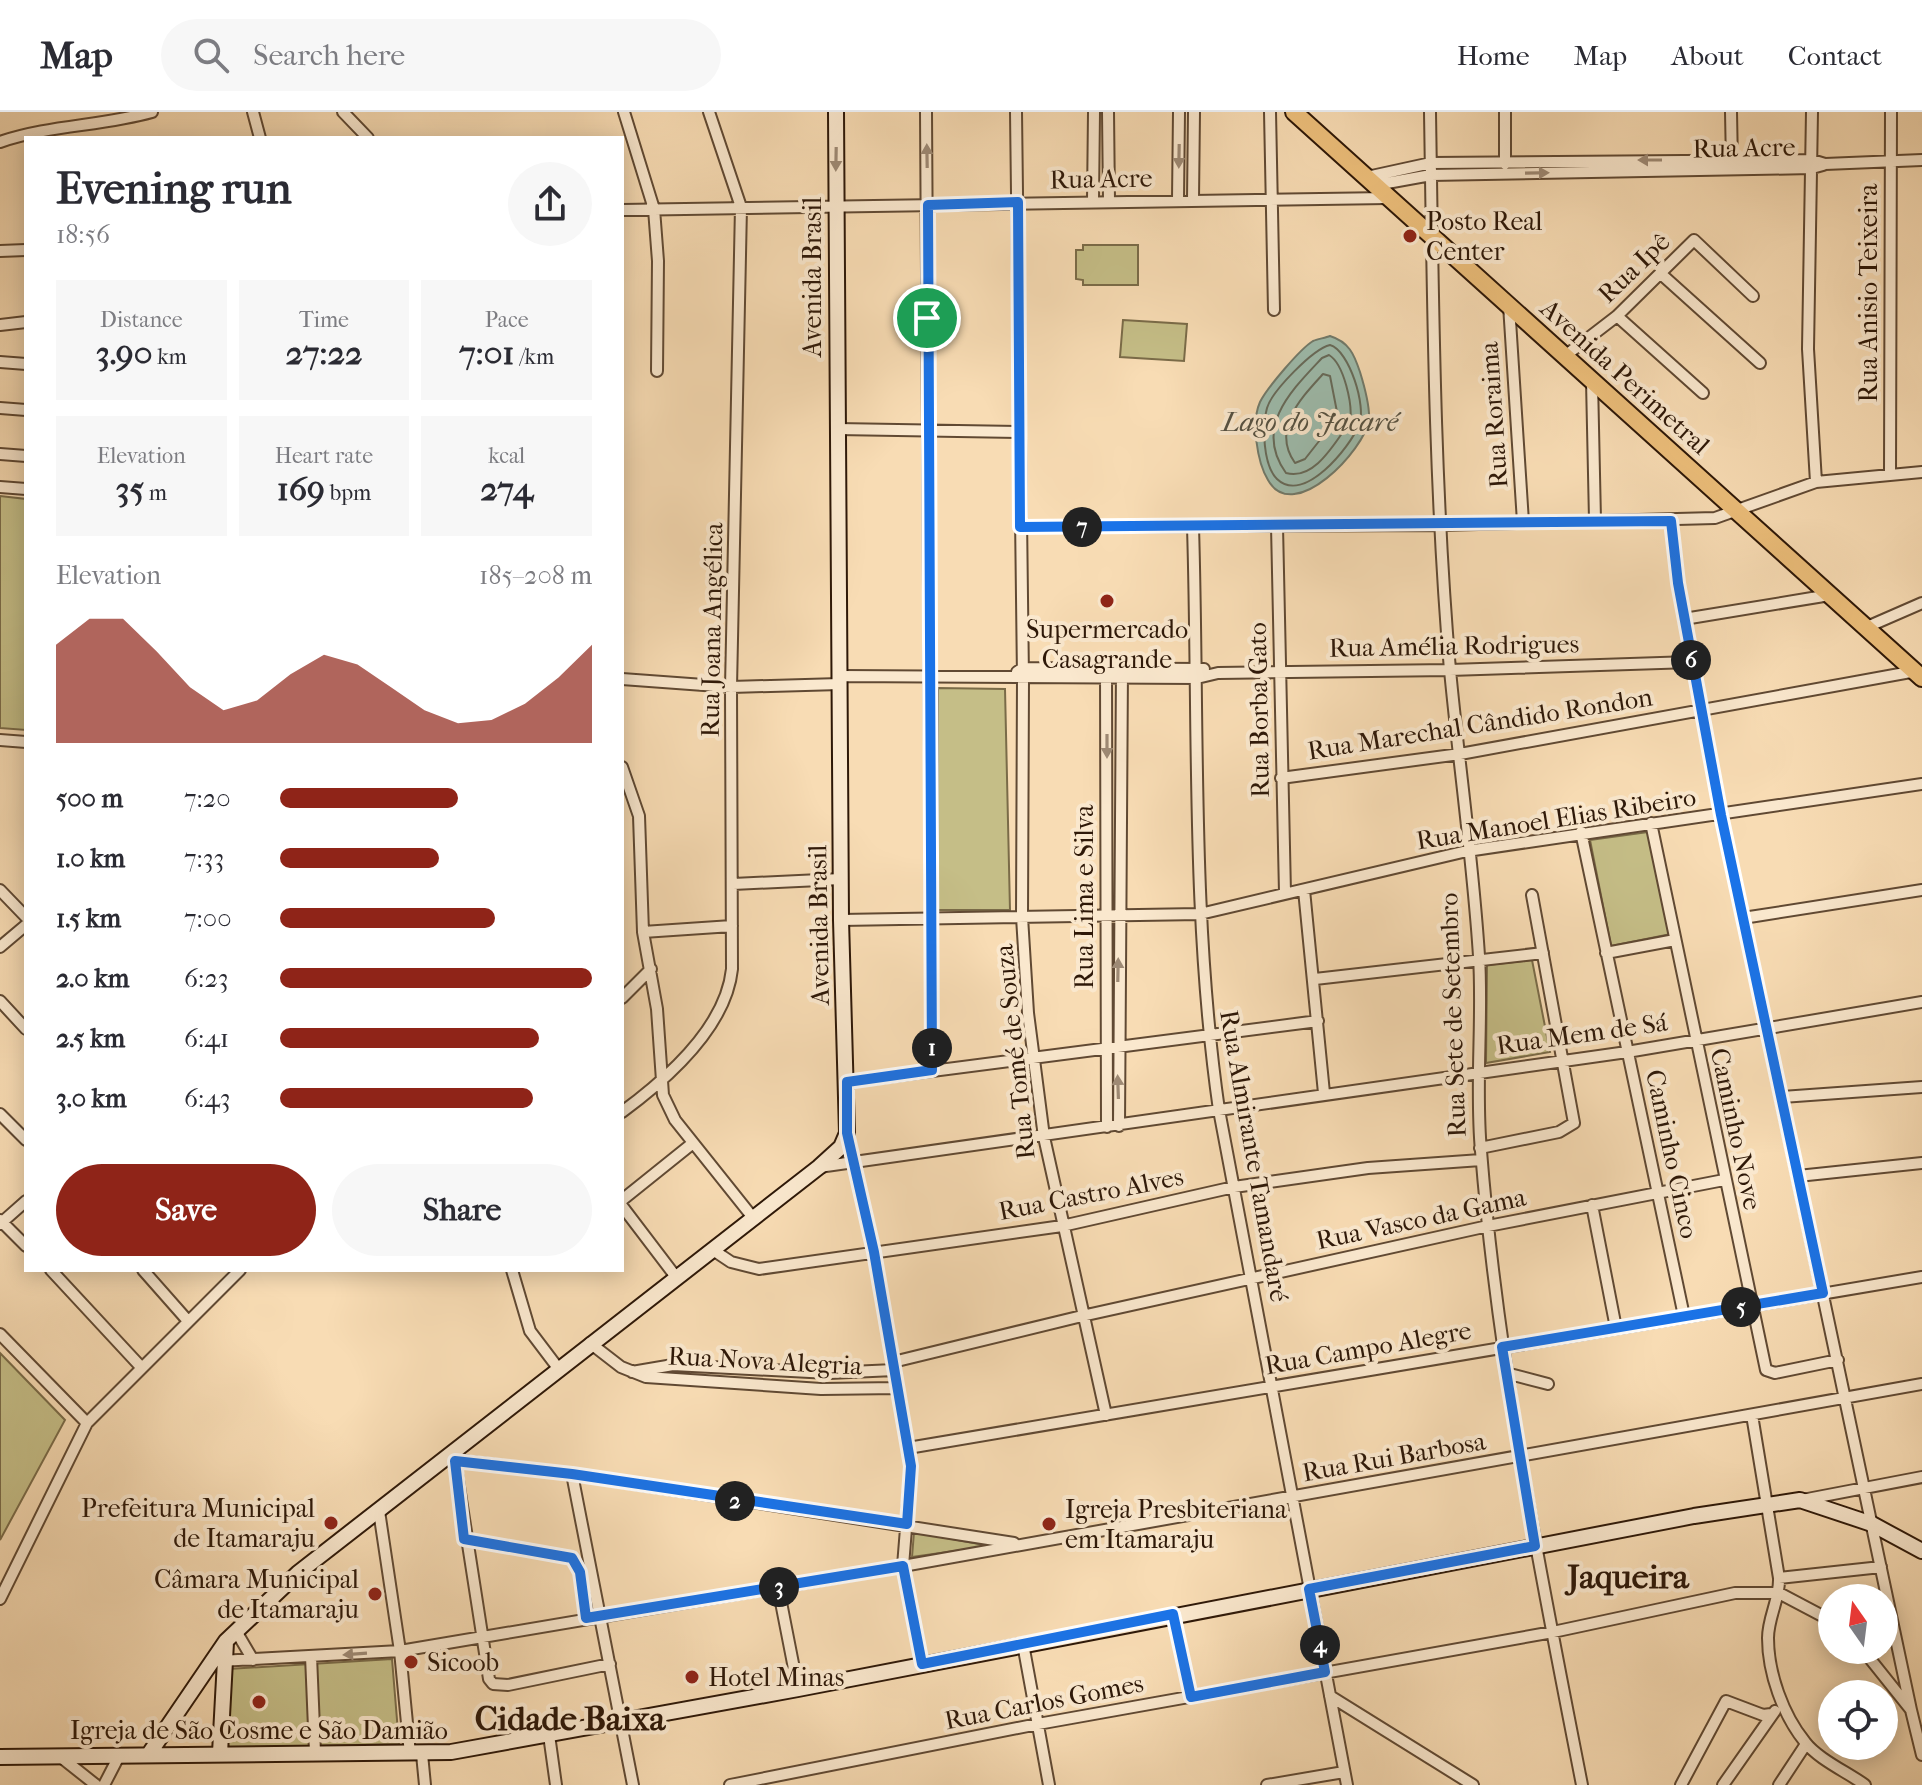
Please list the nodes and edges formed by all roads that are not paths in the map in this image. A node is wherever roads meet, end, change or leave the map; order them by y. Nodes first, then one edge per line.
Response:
1 (253, 112) edge
2 (343, 112) edge
3 (624, 112) edge
4 (709, 112) edge
5 (836, 112) edge
6 (926, 112) edge
7 (1016, 112) edge
8 (1094, 112) edge
9 (1108, 112) edge
10 (1179, 112) edge
11 (1194, 112) edge
12 (1270, 112) edge
13 (1294, 112) edge
14 (1430, 112) edge
15 (1505, 112) edge
16 (1731, 112) edge
17 (1812, 112) edge
18 (1891, 112) edge
19 (147, 113) edge
20 (259, 136) edge
21 (366, 136) edge
22 (0, 142) edge
23 (1922, 160) edge
24 (1505, 161) junction
25 (1890, 161) junction
26 (1431, 163) junction
27 (1812, 164) junction
28 (1732, 165) junction
29 (1505, 174) junction
30 (1431, 175) junction
31 (1371, 181) junction
32 (1271, 198) junction
33 (1389, 198) junction
34 (1178, 199) junction
35 (1193, 199) junction
36 (1093, 200) junction
37 (1109, 200) junction
38 (1018, 202) junction
39 (928, 205) junction
40 (741, 207) junction
41 (835, 207) junction
42 (654, 209) junction
43 (624, 210) edge
44 (1432, 236) junction
45 (24, 250) edge
46 (0, 251) edge
47 (1660, 273) junction
48 (1753, 296) dead end
49 (1509, 305) junction
50 (1274, 310) dead end
51 (1617, 316) junction
52 (24, 322) edge
53 (0, 325) edge
54 (1565, 356) junction
55 (0, 362) edge
56 (1760, 363) dead end
57 (24, 364) edge
58 (657, 371) dead end
59 (1592, 381) junction
60 (1703, 393) dead end
61 (0, 408) edge
62 (24, 410) edge
63 (837, 429) junction
64 (927, 430) junction
65 (1019, 432) junction
66 (0, 454) edge
67 (24, 456) edge
68 (1922, 472) edge
69 (1890, 474) junction
70 (1816, 482) junction
71 (0, 487) edge
72 (24, 489) edge
73 (1740, 512) junction
74 (1595, 520) junction
75 (1671, 521) junction
76 (1523, 522) junction
77 (1441, 525) junction
78 (1277, 526) junction
79 (1020, 527) junction
80 (1193, 527) junction
81 (1830, 595) junction
82 (1922, 603) edge
83 (1684, 619) junction
84 (1867, 627) junction
85 (1691, 662) junction
86 (1450, 670) junction
87 (1280, 671) junction
88 (1023, 673) junction
89 (1106, 673) junction
90 (1122, 673) junction
91 (1198, 673) junction
92 (1919, 673) edge
93 (931, 675) junction
94 (624, 679) edge
95 (840, 680) junction
96 (731, 687) junction
97 (1702, 711) junction
98 (0, 740) edge
99 (24, 742) edge
100 (1460, 754) junction
101 (624, 773) edge
102 (1281, 778) junction
103 (1922, 784) edge
104 (1721, 815) junction
105 (1651, 823) junction
106 (1581, 832) junction
107 (1467, 851) junction
108 (841, 879) junction
109 (733, 884) junction
110 (0, 890) edge
111 (1304, 890) junction
112 (1922, 890) edge
113 (1285, 893) junction
114 (1532, 895) dead end
115 (1200, 914) junction
116 (24, 915) edge
117 (1022, 917) junction
118 (1113, 917) junction
119 (1743, 918) junction
120 (932, 919) junction
121 (841, 920) junction
122 (732, 926) junction
123 (24, 927) edge
124 (643, 932) junction
125 (1675, 940) junction
126 (0, 947) edge
127 (1543, 953) junction
128 (1606, 953) junction
129 (1479, 958) junction
130 (651, 969) junction
131 (1315, 979) junction
132 (624, 996) edge
133 (0, 1001) edge
134 (1922, 1002) edge
135 (1318, 1021) junction
136 (24, 1027) edge
137 (1766, 1028) junction
138 (1209, 1037) junction
139 (1694, 1039) junction
140 (1117, 1048) junction
141 (1105, 1050) junction
142 (1627, 1052) junction
143 (1033, 1058) junction
144 (1562, 1061) junction
145 (932, 1070) junction
146 (1477, 1072) junction
147 (659, 1080) junction
148 (847, 1082) junction
149 (1922, 1087) edge
150 (1324, 1093) junction
151 (1782, 1097) junction
152 (624, 1110) edge
153 (1219, 1110) junction
154 (0, 1114) edge
155 (1113, 1126) junction
156 (847, 1133) junction
157 (1044, 1137) junction
158 (24, 1138) edge
159 (693, 1143) junction
160 (1481, 1154) junction
161 (854, 1163) junction
162 (1922, 1163) edge
163 (819, 1167) junction
164 (1798, 1176) junction
165 (1724, 1180) junction
166 (1234, 1187) junction
167 (1658, 1191) junction
168 (624, 1198) edge
169 (24, 1203) edge
170 (1592, 1205) junction
171 (624, 1209) edge
172 (754, 1219) junction
173 (1, 1222) edge
174 (1062, 1226) junction
175 (1488, 1226) junction
176 (24, 1244) edge
177 (713, 1250) junction
178 (874, 1252) junction
179 (53, 1272) edge
180 (145, 1272) edge
181 (238, 1272) edge
182 (513, 1272) edge
183 (676, 1277) junction
184 (1922, 1277) edge
185 (1251, 1279) junction
186 (1823, 1293) junction
187 (1751, 1306) junction
188 (1082, 1316) junction
189 (1684, 1316) junction
190 (188, 1321) junction
191 (1616, 1328) junction
192 (0, 1334) edge
193 (590, 1343) junction
194 (1502, 1347) junction
195 (1838, 1360) junction
196 (894, 1366) junction
197 (141, 1367) junction
198 (558, 1368) junction
199 (630, 1372) junction
200 (1506, 1373) junction
201 (1548, 1384) dead end
202 (1922, 1384) edge
203 (1273, 1387) junction
204 (898, 1388) junction
205 (1847, 1396) junction
206 (1106, 1415) junction
207 (1752, 1415) junction
208 (87, 1423) junction
209 (908, 1448) junction
210 (1521, 1457) junction
211 (450, 1460) junction
212 (572, 1474) junction
213 (1922, 1477) edge
214 (1867, 1487) junction
215 (1293, 1497) junction
216 (1800, 1500) junction
217 (1767, 1504) junction
218 (379, 1511) junction
219 (907, 1524) junction
220 (1872, 1524) junction
221 (464, 1539) junction
222 (1023, 1544) junction
223 (1535, 1546) junction
224 (1922, 1551) edge
225 (903, 1566) junction
226 (1881, 1567) junction
227 (1779, 1578) junction
228 (778, 1587) junction
229 (1309, 1589) junction
230 (1779, 1593) junction
231 (0, 1599) edge
232 (1173, 1614) junction
233 (1818, 1614) edge
234 (601, 1616) junction
235 (586, 1618) junction
236 (1553, 1632) junction
237 (231, 1636) junction
238 (479, 1637) junction
239 (1023, 1644) junction
240 (400, 1651) junction
241 (311, 1656) junction
242 (253, 1660) junction
243 (217, 1661) junction
244 (610, 1664) junction
245 (922, 1664) junction
246 (1874, 1664) edge
247 (1325, 1672) junction
248 (193, 1684) junction
249 (798, 1689) junction
250 (222, 1691) junction
251 (1330, 1696) junction
252 (1191, 1697) junction
253 (1783, 1706) junction
254 (1911, 1710) junction
255 (1771, 1714) junction
256 (622, 1722) junction
257 (1038, 1724) junction
258 (166, 1728) junction
259 (549, 1735) junction
260 (1806, 1744) junction
261 (315, 1752) junction
262 (185, 1753) junction
263 (220, 1753) junction
264 (149, 1754) junction
265 (416, 1754) junction
266 (1922, 1755) edge
267 (119, 1756) junction
268 (0, 1757) edge
269 (62, 1758) junction
270 (1344, 1772) junction
271 (96, 1785) edge
272 (104, 1785) edge
273 (425, 1785) edge
274 (556, 1785) edge
275 (633, 1785) edge
276 (730, 1785) edge
277 (1049, 1785) edge
278 (1267, 1785) edge
279 (1347, 1785) edge
280 (1473, 1785) edge
281 (1582, 1785) edge
282 (1681, 1785) edge
283 (1723, 1785) edge
284 (1779, 1785) edge
285 (1865, 1785) edge

1 - 20 street
2 - 21 street
3 - 42 street
4 - 40 street, Rua Joana Angélica
5 -> 41 street, Avenida Brasil
39 -> 6 street
7 - 38 street, Rua Tomé de Souza
8 - 36 street
9 - 37 street
10 -> 34 street
11 - 35 street
12 - 32 street
13 - 31 main road, Avenida Perimetral
14 - 26 street, Rua Sete de Setembro
15 - 24 street
16 - 28 street
17 - 27 street
18 - 25 street, Rua Anisio Teixeira
19 - 22 street
23 - 25 street, Rua Acre
24 - 26 street, Rua Acre
28 -> 24 street, Rua Acre
24 - 29 street
25 - 27 street, Rua Acre
25 - 69 street, Rua Anisio Teixeira
26 - 30 street, Rua Sete de Setembro
26 - 31 street, Rua Acre
27 - 28 street, Rua Acre
27 - 70 street
29 -> 28 street, Rua Acre
29 - 30 street, Rua Acre
30 - 31 street, Rua Acre
30 - 44 street, Rua Sete de Setembro
31 - 33 main road, Avenida Perimetral
32 - 33 street, Rua Acre
32 - 35 street, Rua Acre
32 - 50 street
33 - 44 main road, Avenida Perimetral
34 - 35 street, Rua Acre
34 - 37 street, Rua Acre
36 - 37 street, Rua Acre
36 - 38 street, Rua Acre
38 - 39 street, Rua Acre
38 - 65 street, Rua Tomé de Souza
39 - 41 street, Rua Acre
39 - 64 street
40 - 41 street, Rua Acre
40 - 42 street, Rua Acre
40 - 96 street, Rua Joana Angélica
41 - 63 street, Avenida Brasil
42 - 43 street, Rua Acre
42 - 58 street
44 - 49 main road, Avenida Perimetral
44 - 77 street, Rua Sete de Setembro
45 - 46 street
47 - 48 street, Rua Ipê
47 - 51 street, Rua Ipê
47 - 56 street
49 - 54 main road, Avenida Perimetral
49 - 76 street, Rua Roraima
51 - 54 street, Rua Ipê
51 - 60 street
52 - 53 street
54 - 59 main road, Avenida Perimetral
55 - 57 street
59 - 73 main road, Avenida Perimetral
59 - 74 street
61 - 62 street
63 - 64 street
63 - 95 street, Avenida Brasil
64 - 65 street
64 - 93 street
65 - 79 street, Rua Tomé de Souza
66 - 67 street
68 - 69 street
69 - 70 street
70 - 73 street
71 - 72 street
73 - 75 street
73 - 81 main road, Avenida Perimetral
74 - 75 street
74 - 76 street
75 - 83 street
76 - 77 street
77 - 78 street
77 - 86 street, Rua Sete de Setembro
78 - 80 street
78 - 87 street, Rua Borba Gato
79 - 80 street
79 - 88 street, Rua Tomé de Souza
80 - 91 street, Rua Almirante Tamandaré
81 - 83 street
81 - 84 main road, Avenida Perimetral
82 - 84 street
83 - 85 street
84 - 92 main road, Avenida Perimetral
85 - 86 street, Rua Amélia Rodrigues
85 - 97 street
86 - 87 street, Rua Amélia Rodrigues
86 - 100 street, Rua Sete de Setembro
87 - 91 street, Rua Amélia Rodrigues
87 - 102 street, Rua Borba Gato
88 - 89 street, Rua Amélia Rodrigues
88 - 93 street
88 - 117 street, Rua Tomé de Souza
89 - 90 street, Rua Amélia Rodrigues
89 -> 118 street, Rua Lima e Silva
90 - 91 street, Rua Amélia Rodrigues
90 - 118 street, Rua Lima e Silva
91 - 115 street, Rua Almirante Tamandaré
92 - 97 street, Rua Marechal Cândido Rondon
93 - 95 street
93 - 120 street
94 - 96 street
95 - 96 street
95 - 108 street, Avenida Brasil
96 - 109 street, Rua Joana Angélica
97 - 100 street, Rua Marechal Cândido Rondon
97 - 104 street
98 - 99 street
100 - 102 street, Rua Marechal Cândido Rondon
100 - 107 street, Rua Sete de Setembro
101 - 124 street
102 - 113 street, Rua Borba Gato
103 - 104 street, Rua Manoel Elias Ribeiro
104 - 105 street, Rua Manoel Elias Ribeiro
104 - 119 street
105 - 106 street, Rua Manoel Elias Ribeiro
105 - 125 street, Caminho Nove
106 - 107 street, Rua Manoel Elias Ribeiro
106 - 128 street, Caminho Cinco
107 - 111 street, Rua Manoel Elias Ribeiro
107 - 129 street, Rua Sete de Setembro
108 - 109 street
108 - 121 street, Avenida Brasil
109 - 122 street, Rua Joana Angélica
110 - 116 street
111 - 113 street, Rua Manoel Elias Ribeiro
111 - 131 street
112 - 119 street
113 - 115 street, Rua Manoel Elias Ribeiro
114 - 127 street
115 - 118 street, Rua Manoel Elias Ribeiro
115 - 138 street, Rua Almirante Tamandaré
117 - 118 street, Rua Manoel Elias Ribeiro
117 - 120 street, Rua Manoel Elias Ribeiro
117 - 143 street, Rua Tomé de Souza
140 -> 118 street, Rua Lima e Silva
118 - 141 street, Rua Lima e Silva
119 - 137 street
120 - 121 street, Rua Manoel Elias Ribeiro
120 - 145 street
121 - 148 street, Avenida Brasil
122 - 124 street
122 - 147 street, Rua Joana Angélica
123 - 126 street
124 - 130 street
125 - 128 street
125 - 139 street, Caminho Nove
127 - 129 street
127 - 144 street
128 - 142 street, Caminho Cinco
129 - 131 street
129 - 146 street, Rua Sete de Setembro
130 - 132 street
130 - 147 street
131 - 135 street
133 - 136 street
134 - 137 street, Rua Mem de Sá
135 - 138 street
135 - 150 street
137 - 139 street, Rua Mem de Sá
137 - 151 street
138 - 140 street
138 - 153 street, Rua Almirante Tamandaré
139 - 142 street, Rua Mem de Sá
139 - 165 street, Caminho Nove
140 - 141 street
155 -> 140 street, Rua Lima e Silva
141 - 143 street
141 - 155 street, Rua Lima e Silva
142 - 144 street, Rua Mem de Sá
142 - 167 street, Caminho Cinco
143 - 145 street
143 - 157 street, Rua Tomé de Souza
144 - 146 street, Rua Mem de Sá
144 - 160 street, Rua Castro Alves
145 - 148 street
146 - 150 street, Rua Mem de Sá
146 - 160 street, Rua Sete de Setembro
147 - 152 street, Rua Joana Angélica
147 - 159 street
148 - 156 street, Avenida Brasil
149 - 151 street
150 - 153 street, Rua Mem de Sá
151 - 164 street
153 - 155 street, Rua Mem de Sá
153 - 166 street, Rua Almirante Tamandaré
154 - 158 street
155 - 157 street, Rua Mem de Sá
156 - 161 street
156 - 163 street
157 - 161 street, Rua Mem de Sá
157 - 174 street, Rua Tomé de Souza
159 - 168 street
159 - 172 street
160 - 166 street, Rua Castro Alves
160 - 175 street, Rua Sete de Setembro
161 - 163 street, Rua Mem de Sá
161 - 178 street
162 - 164 street
163 - 172 street
164 - 186 street
165 - 167 street, Rua Vasco da Gama
165 - 187 street, Caminho Nove
166 - 174 street, Rua Castro Alves
166 - 185 street, Rua Almirante Tamandaré
167 - 170 street, Rua Vasco da Gama
167 - 189 street, Caminho Cinco
169 - 173 street
170 - 175 street, Rua Vasco da Gama
170 - 191 street
171 - 183 street
172 - 177 street
173 - 176 street
174 - 178 street, Rua Castro Alves
174 - 188 street, Rua Tomé de Souza
175 - 185 street, Rua Vasco da Gama
175 - 194 street, Rua Sete de Setembro
177 - 178 street, Rua Castro Alves
177 - 183 street
178 - 196 street
179 - 197 street
180 - 190 street
181 - 190 street
182 - 198 street
183 - 193 street
184 - 186 street, Rua Campo Alegre
185 - 188 street, Rua Vasco da Gama
185 - 203 street, Rua Almirante Tamandaré
186 - 187 street, Rua Campo Alegre
186 - 195 street
187 - 189 street, Rua Campo Alegre
187 - 195 street, Caminho Nove
188 - 196 street, Rua Nova Alegria
188 - 206 street, Rua Tomé de Souza
189 - 191 street, Rua Campo Alegre
190 - 197 street
191 - 194 street, Rua Campo Alegre
192 - 208 street
193 - 198 street
193 - 199 street, Rua Nova Alegria
194 - 200 street, Rua Sete de Setembro
194 - 203 street, Rua Campo Alegre
195 - 205 street
196 - 199 street, Rua Nova Alegria
196 - 204 street
197 - 208 street
198 - 211 street
199 - 204 street, Rua Nova Alegria
200 - 201 street
200 - 210 street, Rua Sete de Setembro
202 - 205 street, Rua Rui Barbosa
203 - 206 street, Rua Campo Alegre
203 - 215 street, Rua Almirante Tamandaré
204 - 209 street
205 - 207 street, Rua Rui Barbosa
205 - 214 street
206 - 209 street, Rua Campo Alegre
207 - 210 street, Rua Rui Barbosa
207 - 217 street
208 - 231 street
209 - 219 street
210 - 215 street, Rua Rui Barbosa
210 - 223 street, Rua Sete de Setembro
211 - 212 street
211 - 218 street
211 - 221 street
212 - 219 street
212 - 234 street
213 - 214 street
214 - 216 street
214 - 220 street
215 - 222 street, Rua Rui Barbosa
215 - 229 street, Rua Almirante Tamandaré
216 - 217 street
216 - 220 street
217 - 223 street
217 - 227 street
218 - 237 street
218 - 240 street
219 - 222 street
219 - 225 street
220 - 224 street
220 - 226 street
221 - 235 street
221 - 238 street
222 - 225 street, Rua Rui Barbosa
223 - 229 street
223 - 236 street, Rua Sete de Setembro
225 - 228 street, Rua Rui Barbosa
225 - 245 street
226 - 227 street
226 - 254 street
227 - 230 street
228 - 234 street, Rua Rui Barbosa
228 - 249 street
229 - 232 street
229 - 247 street, Rua Almirante Tamandaré
230 - 233 street, Rua Carlos Gomes
230 - 236 street, Rua Carlos Gomes
230 - 253 street
232 - 239 street
232 - 252 street
234 - 235 street, Rua Rui Barbosa
234 - 244 street
235 - 238 street, Rua Rui Barbosa
236 - 247 street, Rua Carlos Gomes
236 - 281 street, Rua Sete de Setembro
237 - 242 street
237 - 243 street
238 - 240 street, Rua Rui Barbosa
238 - 244 street
239 - 245 street
239 - 257 street
240 -> 241 street, Rua Rui Barbosa
240 - 265 street
241 - 242 street, Rua Rui Barbosa
241 - 261 street
242 - 243 street, Rua Rui Barbosa
243 - 248 street
243 - 250 street
244 - 256 street
245 - 249 street
246 - 254 street
247 - 251 street, Rua Almirante Tamandaré
247 - 252 street, Rua Carlos Gomes
248 - 250 street
248 - 258 street
249 - 256 street
250 - 263 street
251 - 270 street, Rua Almirante Tamandaré
251 - 280 street
252 - 257 street, Rua Carlos Gomes
253 - 255 street
253 - 260 street
254 - 266 street
255 - 282 street
255 - 283 street
256 - 259 street
256 - 275 street
257 - 276 street, Rua Carlos Gomes
257 - 277 street
258 - 262 street
258 - 264 street
259 - 265 street
259 - 274 street
260 - 284 street
260 - 285 street
261 - 263 street
261 - 265 street
262 - 263 street
262 - 264 street
264 - 267 street
265 - 273 street
267 - 269 street
267 - 272 street
268 - 269 street
269 - 271 street
270 - 278 street
270 - 279 street, Rua Almirante Tamandaré

